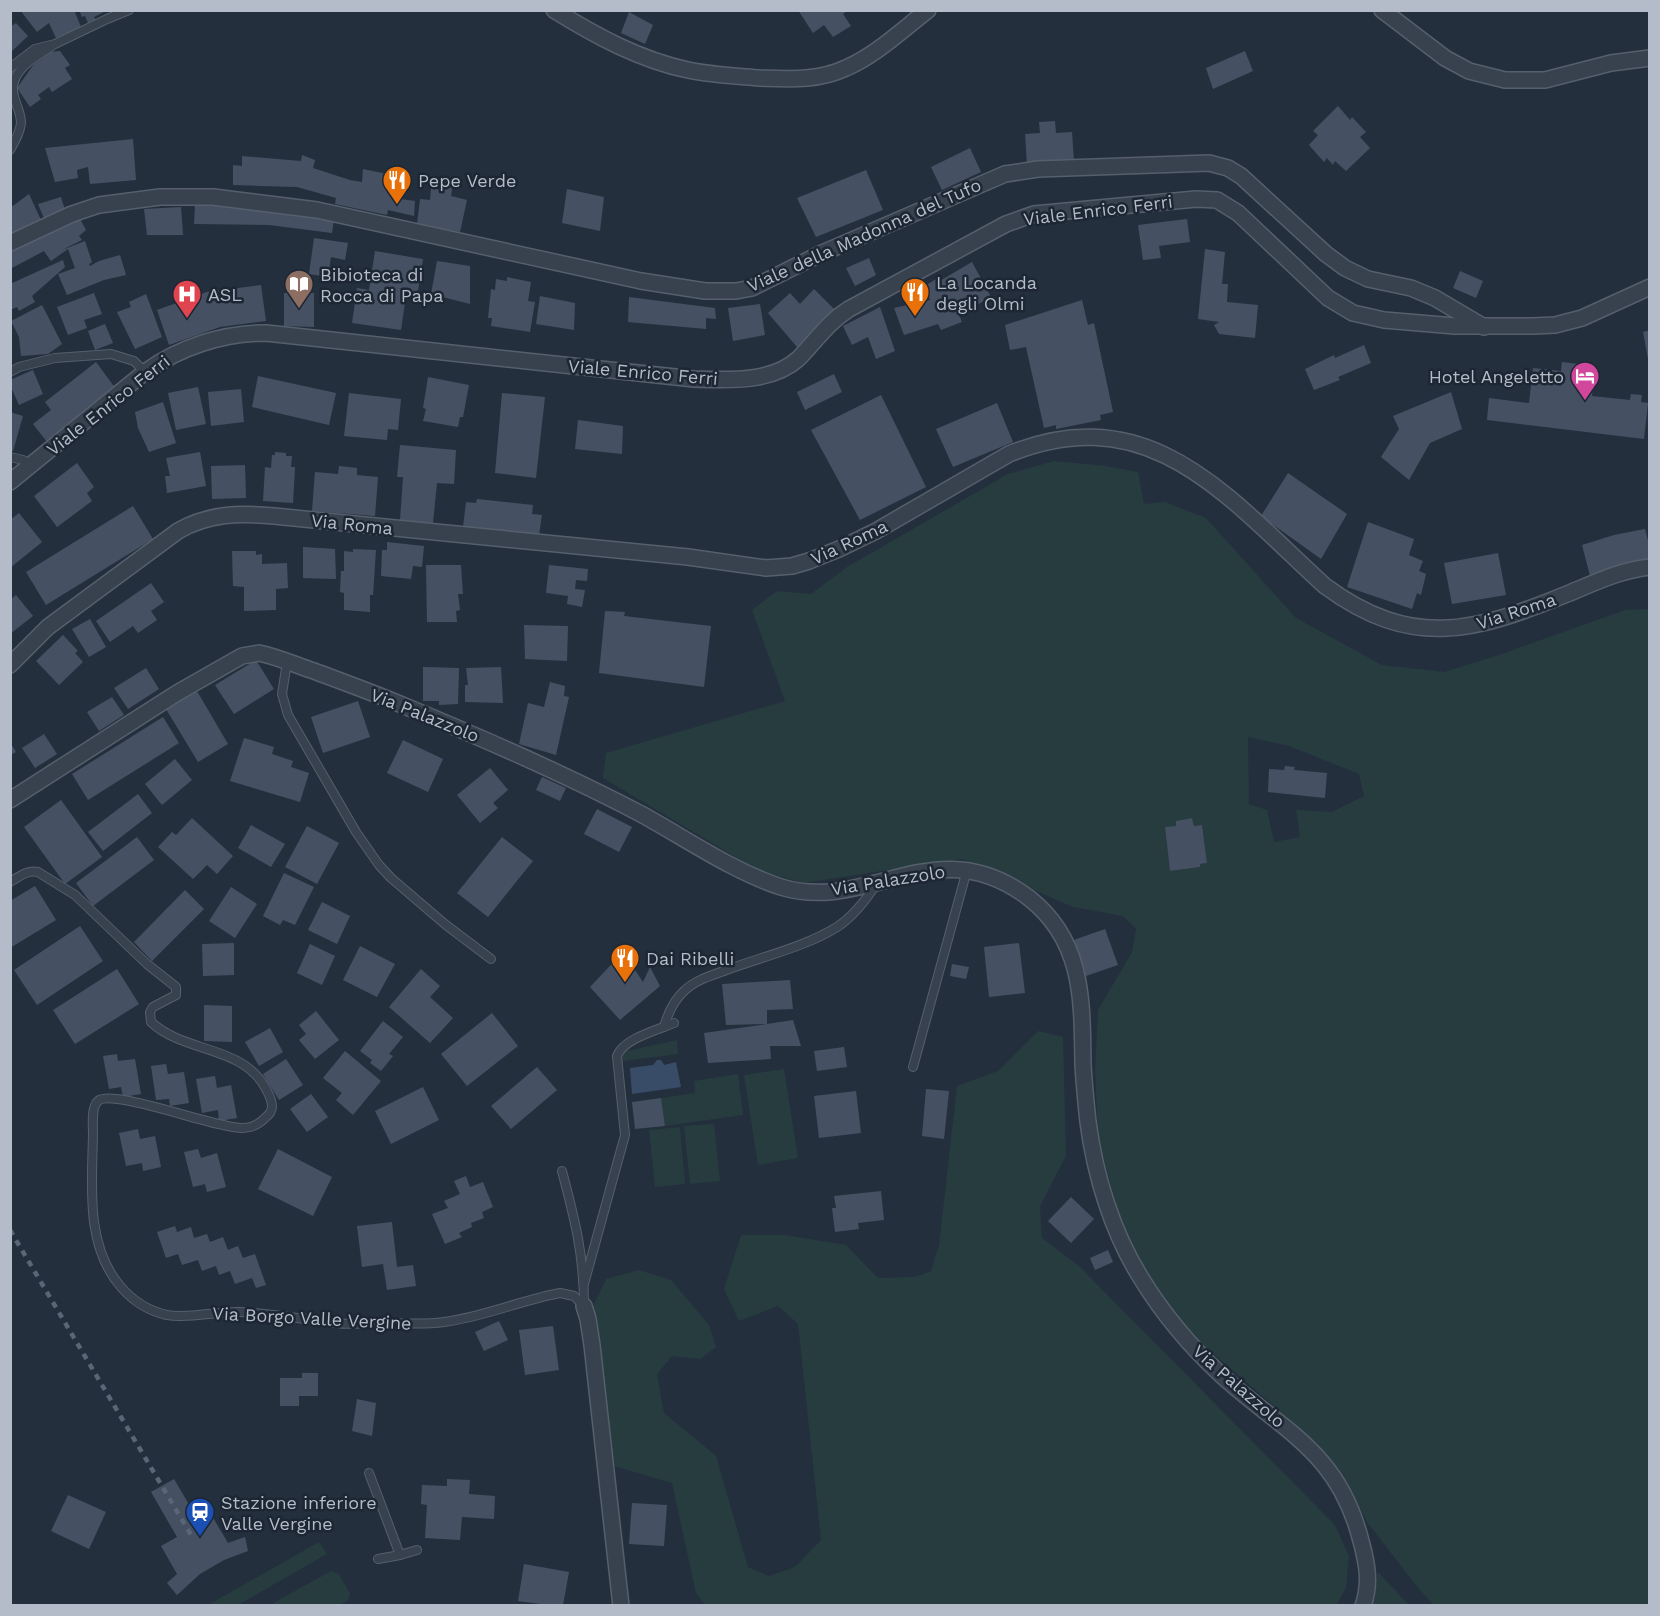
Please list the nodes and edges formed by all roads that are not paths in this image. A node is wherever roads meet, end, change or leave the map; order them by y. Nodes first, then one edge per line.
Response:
1 (129, 10) edge
2 (554, 10) edge
3 (928, 10) edge
4 (1382, 10) edge
5 (55, 44) junction
6 (1650, 58) edge
7 (10, 68) edge
8 (10, 150) edge
9 (10, 243) edge
10 (1650, 287) edge
11 (1484, 327) junction
12 (10, 372) edge
13 (145, 372) junction
14 (10, 457) edge
15 (31, 465) junction
16 (10, 482) edge
17 (1650, 567) edge
18 (287, 662) junction
19 (10, 665) edge
20 (10, 800) edge
21 (967, 870) junction
22 (878, 881) junction
23 (10, 882) edge
24 (491, 958) dead end
25 (674, 1023) dead end
26 (664, 1027) junction
27 (913, 1067) dead end
28 (562, 1171) dead end
29 (584, 1284) junction
30 (584, 1306) junction
31 (369, 1473) dead end
32 (417, 1550) dead end
33 (400, 1555) junction
34 (378, 1559) dead end
35 (621, 1605) edge
36 (1363, 1605) edge

1 - 5 lane
2 - 3 street
4 - 6 street
5 - 7 lane
5 - 8 lane
9 - 11 street, Viale della Madonna del Tufo
10 - 11 street, Viale Enrico Ferri
11 - 13 street, Viale Enrico Ferri
12 - 13 lane
13 - 15 street, Viale Enrico Ferri
14 - 15 lane
15 - 16 street, Viale Enrico Ferri
17 - 19 street, Via Roma
18 - 20 street, Via Palazzolo
18 - 22 street, Via Palazzolo
18 - 24 lane
21 - 22 street, Via Palazzolo
21 - 27 lane
21 - 36 street, Via Palazzolo
22 - 26 lane
23 - 30 lane, Via Borgo Valle Vergine
25 - 26 lane
26 - 29 lane
28 - 29 lane
29 - 30 lane
30 - 35 street
31 - 33 lane
32 - 33 lane
33 - 34 lane

